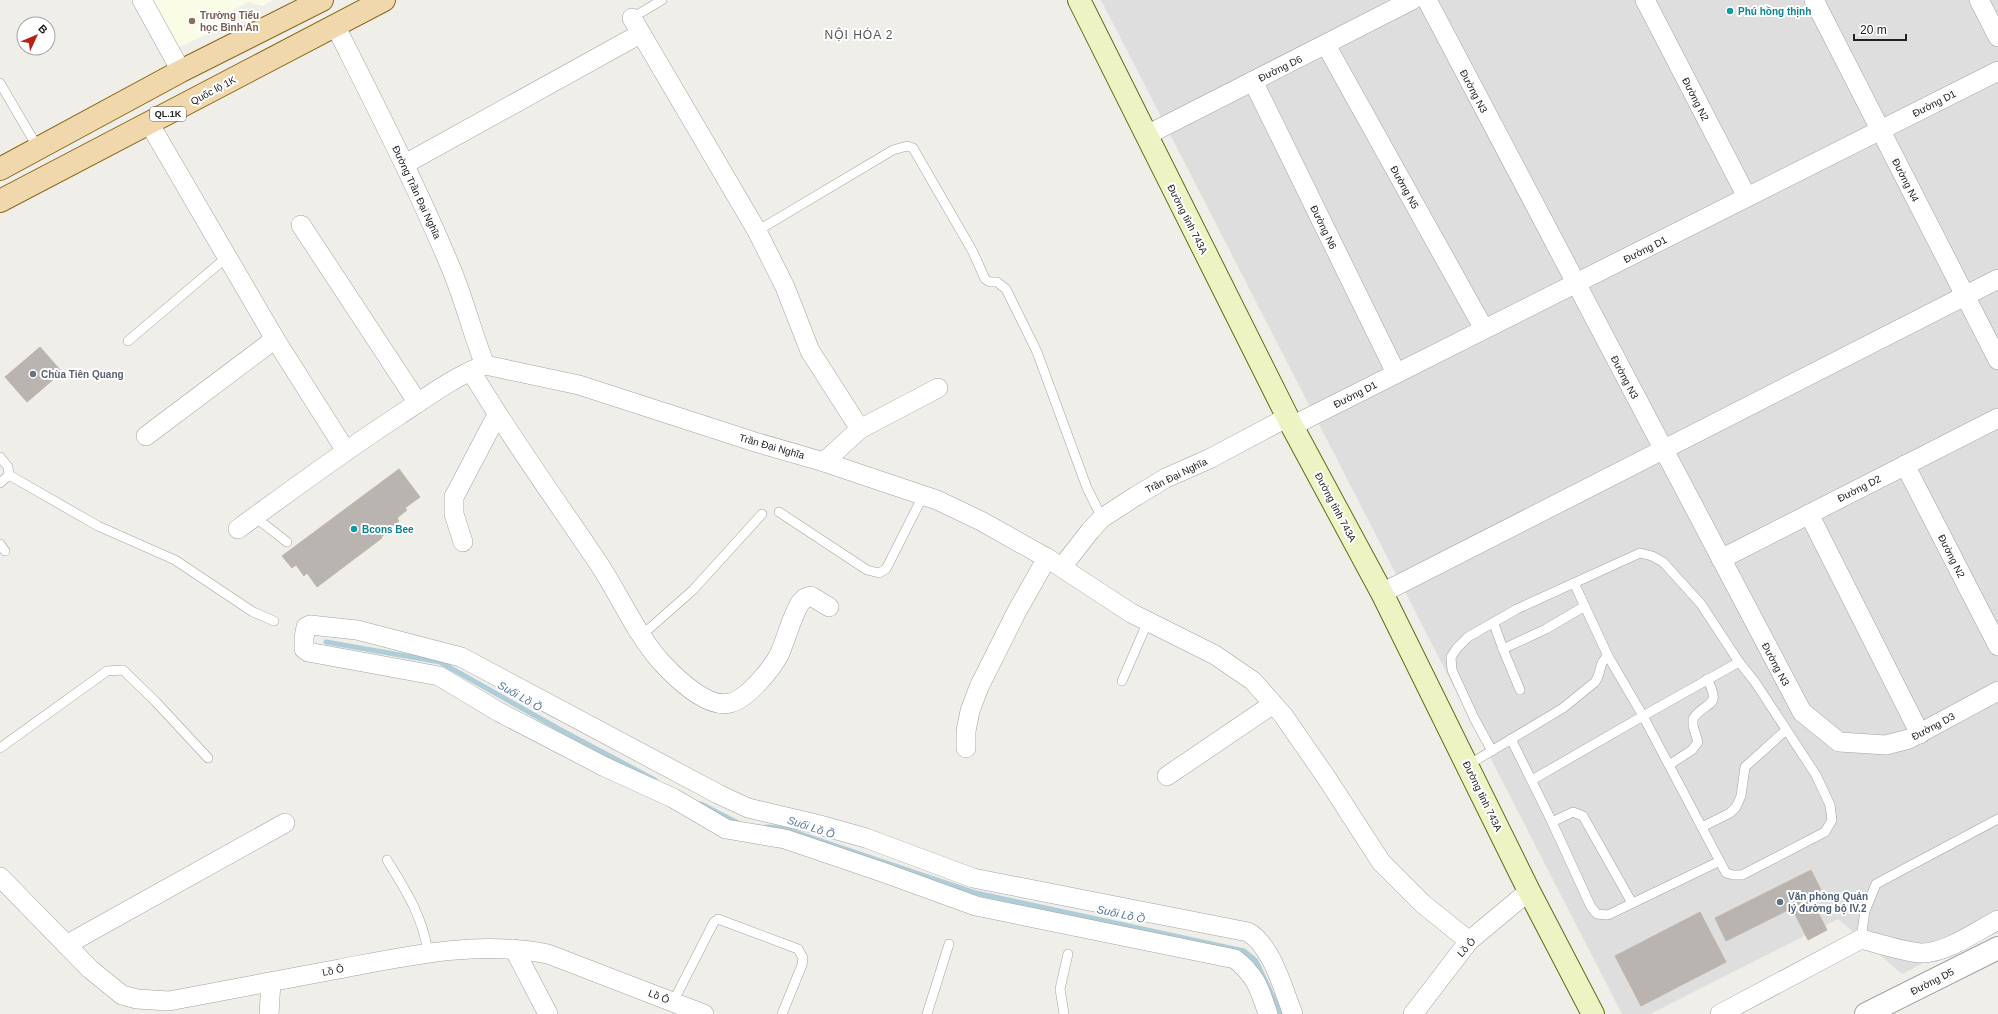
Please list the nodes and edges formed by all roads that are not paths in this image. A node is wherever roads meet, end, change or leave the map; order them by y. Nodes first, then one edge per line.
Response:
1 (142, 0) edge
2 (322, 0) edge
3 (384, 0) edge
4 (662, 0) edge
5 (1078, 0) edge
6 (1412, 0) edge
7 (1427, 0) edge
8 (1645, 0) edge
9 (1814, 0) edge
10 (1978, 0) edge
11 (335, 25) junction
12 (636, 26) junction
13 (1998, 37) edge
14 (1326, 45) junction
15 (181, 71) junction
16 (1998, 71) edge
17 (1253, 81) junction
18 (0, 83) edge
19 (149, 123) junction
20 (1880, 130) junction
21 (1147, 136) junction
22 (38, 148) junction
23 (405, 164) junction
24 (0, 169) edge
25 (1747, 197) junction
26 (0, 201) edge
27 (301, 225) dead end
28 (757, 231) junction
29 (228, 257) junction
30 (1998, 279) edge
31 (1576, 283) junction
32 (1965, 296) junction
33 (1484, 329) junction
34 (275, 338) junction
35 (128, 341) dead end
36 (1998, 360) edge
37 (478, 368) junction
38 (1396, 373) junction
39 (938, 388) dead end
40 (418, 403) junction
41 (497, 415) junction
42 (1998, 418) edge
43 (1290, 421) junction
44 (860, 429) junction
45 (146, 436) dead end
46 (1664, 450) junction
47 (346, 451) junction
48 (0, 457) edge
49 (824, 462) junction
50 (1905, 465) junction
51 (9, 476) junction
52 (0, 483) edge
53 (924, 496) junction
54 (779, 512) dead end
55 (762, 514) dead end
56 (1809, 514) junction
57 (255, 517) junction
58 (1102, 518) junction
59 (238, 529) dead end
60 (287, 542) dead end
61 (463, 542) dead end
62 (1721, 559) junction
63 (1054, 563) junction
64 (1574, 583) junction
65 (1382, 594) junction
66 (1585, 606) junction
67 (829, 607) dead end
68 (274, 621) dead end
69 (1148, 621) junction
70 (1494, 624) junction
71 (642, 635) junction
72 (1998, 646) edge
73 (1503, 649) junction
74 (1608, 656) junction
75 (1740, 662) junction
76 (1707, 679) junction
77 (1122, 681) dead end
78 (1520, 690) dead end
79 (1998, 691) edge
80 (1273, 704) junction
81 (1643, 716) junction
82 (1786, 730) junction
83 (1920, 734) junction
84 (1511, 739) junction
85 (1839, 742) joint
86 (0, 748) edge
87 (966, 748) dead end
88 (1492, 751) junction
89 (208, 758) dead end
90 (620, 758) junction
91 (1468, 765) junction
92 (1669, 765) junction
93 (1166, 776) dead end
94 (1532, 780) junction
95 (1998, 819) edge
96 (1552, 822) junction
97 (285, 823) dead end
98 (1702, 827) junction
99 (387, 860) dead end
100 (1720, 861) junction
101 (0, 877) edge
102 (1529, 891) junction
103 (1632, 903) junction
104 (1998, 920) edge
105 (1861, 939) junction
106 (1469, 941) junction
107 (949, 944) dead end
108 (66, 945) junction
109 (1998, 948) edge
110 (514, 950) junction
111 (428, 952) junction
112 (1068, 954) dead end
113 (271, 982) junction
114 (673, 1002) junction
115 (150, 1007) edge
116 (269, 1014) edge
117 (548, 1014) edge
118 (704, 1014) edge
119 (782, 1014) edge
120 (927, 1014) edge
121 (1064, 1014) edge
122 (1268, 1014) edge
123 (1293, 1014) edge
124 (1413, 1014) edge
125 (1593, 1014) edge
126 (1720, 1014) edge
127 (1866, 1014) edge

1 - 15 street
2 - 15 main road
3 - 11 main road, Quốc lộ 1K / QL.1K
4 - 12 lane
5 - 21 main road, Đường tỉnh 743A
6 - 14 street, Đường D6
7 - 31 street, Đường N3
8 - 25 street, Đường N2
9 - 20 street, Đường N4
10 - 13 street
11 - 19 main road, Quốc lộ 1K / QL.1K
11 - 23 street, Đường Trần Đại Nghĩa
12 - 23 street
12 - 28 street
14 - 17 street, Đường D6
14 - 33 street, Đường N5
15 - 22 main road
16 - 20 street, Đường D1
17 - 21 street, Đường D6
17 - 38 street, Đường N6
18 - 22 lane
19 - 26 main road, Quốc lộ 1K / QL.1K
19 - 29 street
20 - 25 street, Đường D1
20 - 32 street, Đường N4
21 - 43 main road, Đường tỉnh 743A
22 - 24 main road
23 - 37 street, Đường Trần Đại Nghĩa
25 - 31 street, Đường D1
27 - 40 street
28 - 44 street
28 - 58 lane
29 - 34 street
29 - 35 lane
30 - 32 street
31 - 33 street, Đường D1
31 - 46 street, Đường N3
32 - 36 street, Đường N4
32 - 46 street
33 - 38 street, Đường D1
34 - 45 street
34 - 47 street
37 - 40 street
37 - 41 street, Đường Trần Đại Nghĩa
37 - 49 street, Trần Đại Nghĩa
38 - 43 street, Đường D1
39 - 44 street
40 - 47 street
41 - 61 street
41 - 71 street, Đường Trần Đại Nghĩa
42 - 50 street, Đường D2
43 - 58 street, Trần Đại Nghĩa
43 - 65 main road, Đường tỉnh 743A
44 - 49 street
46 - 62 street, Đường N3
46 - 65 street
47 - 57 street
48 - 51 lane
49 - 53 street, Trần Đại Nghĩa
50 - 56 street, Đường D2
50 - 72 street, Đường N2
51 - 52 lane
51 - 68 lane
53 - 54 lane
53 - 63 street, Trần Đại Nghĩa
55 - 71 lane
56 - 62 street, Đường D2
56 - 83 street
57 - 59 street
57 - 60 lane
58 - 63 street, Trần Đại Nghĩa
62 - 85 street, Đường N3
63 - 69 street
63 - 87 street
64 - 66 lane
64 - 70 lane
64 - 75 lane
65 - 91 main road, Đường tỉnh 743A
66 - 73 lane
66 - 74 lane
67 - 71 street, Đường Trần Đại Nghĩa
69 - 77 lane
69 - 80 street
70 - 73 lane
70 - 88 lane
73 - 78 lane
74 - 81 lane
74 - 84 lane
75 - 76 lane
75 - 82 lane
76 - 81 lane
76 - 92 lane
79 - 83 street, Đường D3
80 - 93 street
80 - 106 street
81 - 92 lane
81 - 94 lane
82 - 98 lane
82 - 100 lane
83 - 85 street, Đường D3
84 - 88 lane
84 - 94 lane
86 - 89 lane
88 - 91 lane
90 - 90 street
90 - 122 street
90 - 123 street
91 - 102 main road, Đường tỉnh 743A
92 - 98 lane
94 - 96 lane
95 - 105 lane
96 - 103 lane
96 - 103 lane
97 - 108 street
98 - 100 lane
99 - 111 lane
100 - 103 lane
101 - 108 street, Lồ Ô
102 - 106 street, Lồ Ô
102 - 125 main road, Đường tỉnh 743A
104 - 105 street
105 - 126 street
106 - 124 street, Lồ Ô
107 - 120 lane
108 - 115 street, Lồ Ô
109 - 127 street, Đường D5
110 - 111 street, Lồ Ô
110 - 114 street, Lồ Ô
110 - 117 street
111 - 113 street, Lồ Ô
112 - 121 lane
113 - 115 street, Lồ Ô
113 - 116 street
114 - 118 street, Lồ Ô
114 - 119 lane

